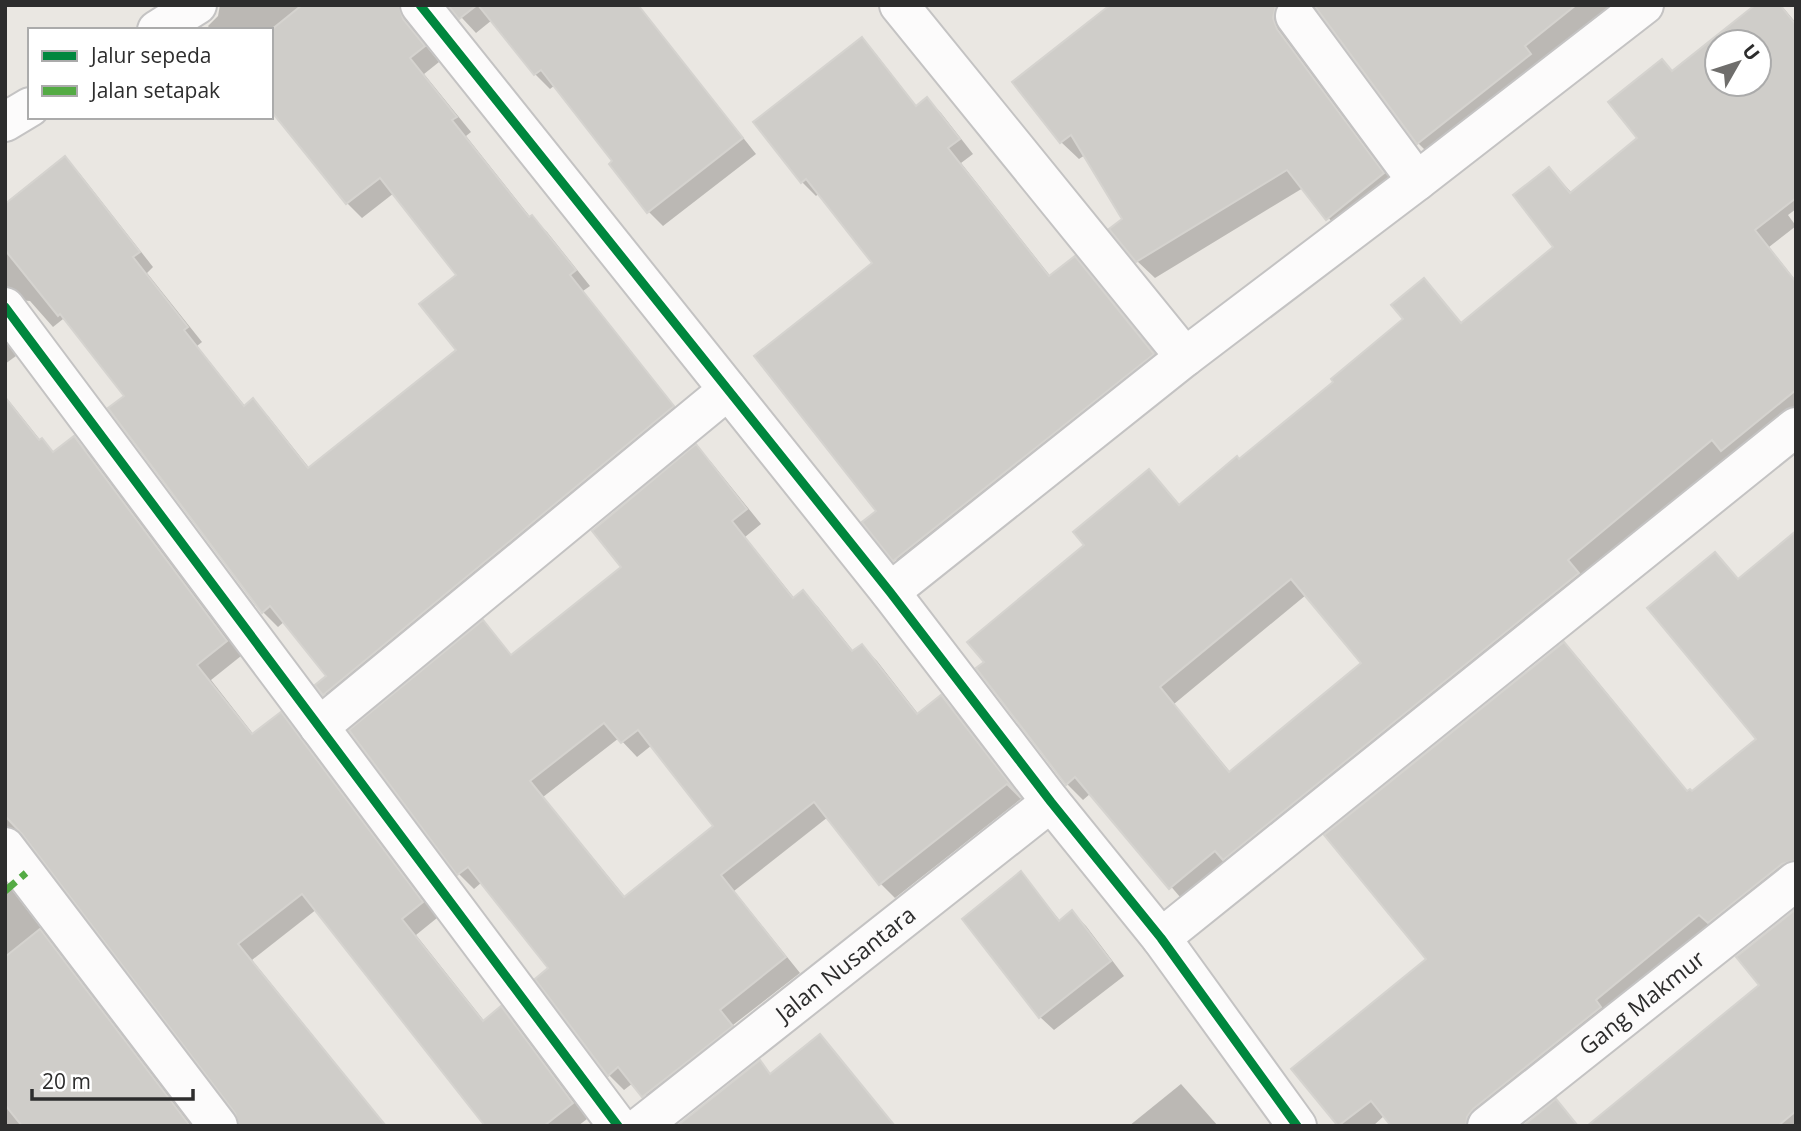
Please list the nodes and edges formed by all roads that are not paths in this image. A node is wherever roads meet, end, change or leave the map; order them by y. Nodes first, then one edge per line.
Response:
1 (197, 5) edge
2 (420, 5) edge
3 (899, 5) edge
4 (1639, 7) edge
5 (1295, 16) dead end
6 (160, 28) edge
7 (28, 108) edge
8 (5, 122) edge
9 (1418, 181) junction
10 (5, 307) edge
11 (1185, 357) junction
12 (728, 390) junction
13 (1796, 427) edge
14 (890, 592) junction
15 (319, 727) junction
16 (1051, 802) junction
17 (12, 870) edge
18 (1796, 881) edge
19 (1161, 938) junction
20 (218, 1126) edge
21 (618, 1126) edge
22 (641, 1126) edge
23 (1297, 1126) edge
24 (1487, 1126) edge

1 - 6 street
2 - 12 street
3 - 11 street
4 - 9 street
5 - 9 street
7 - 8 street
9 - 11 street
10 - 15 street
11 - 14 street
12 - 14 street
12 - 15 street
13 - 19 street
14 - 16 street
15 - 21 street
16 - 19 street
16 - 22 street, Jalan Nusantara
17 - 20 street
18 - 24 street, Gang Makmur
19 - 23 street

